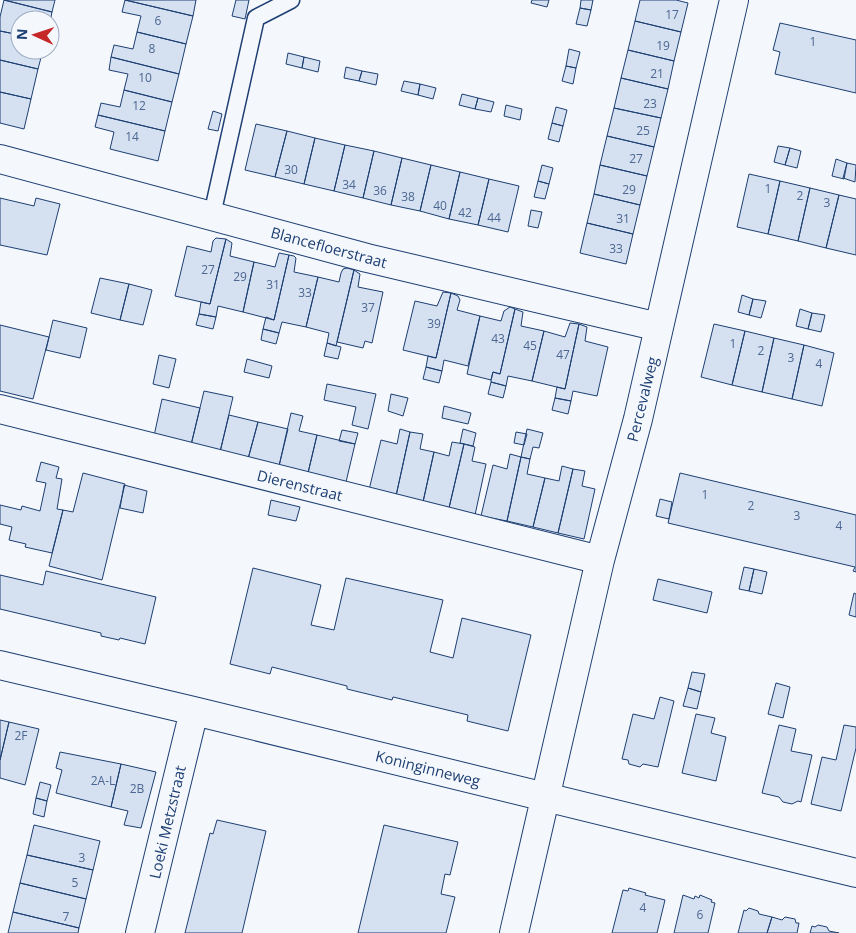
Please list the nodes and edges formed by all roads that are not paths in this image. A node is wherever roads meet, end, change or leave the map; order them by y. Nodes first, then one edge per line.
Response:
1 (291, 0) edge
2 (734, 0) edge
3 (0, 159) edge
4 (212, 215) junction
5 (659, 327) junction
6 (0, 409) edge
7 (600, 560) junction
8 (0, 665) edge
9 (194, 711) junction
10 (546, 796) junction
11 (856, 873) edge
12 (140, 933) edge
13 (514, 933) edge

1 - 4 lane
2 - 5 street, Percevalweg
3 - 4 street, Blancefloerstraat
4 - 5 street, Blancefloerstraat
5 - 7 street, Percevalweg
6 - 7 street, Dierenstraat
7 - 10 street, Percevalweg
8 - 9 street, Koninginneweg
9 - 10 street, Koninginneweg
9 - 12 street, Loeki Metzstraat
10 - 11 street, Koninginneweg
10 - 13 street, Percevalweg

